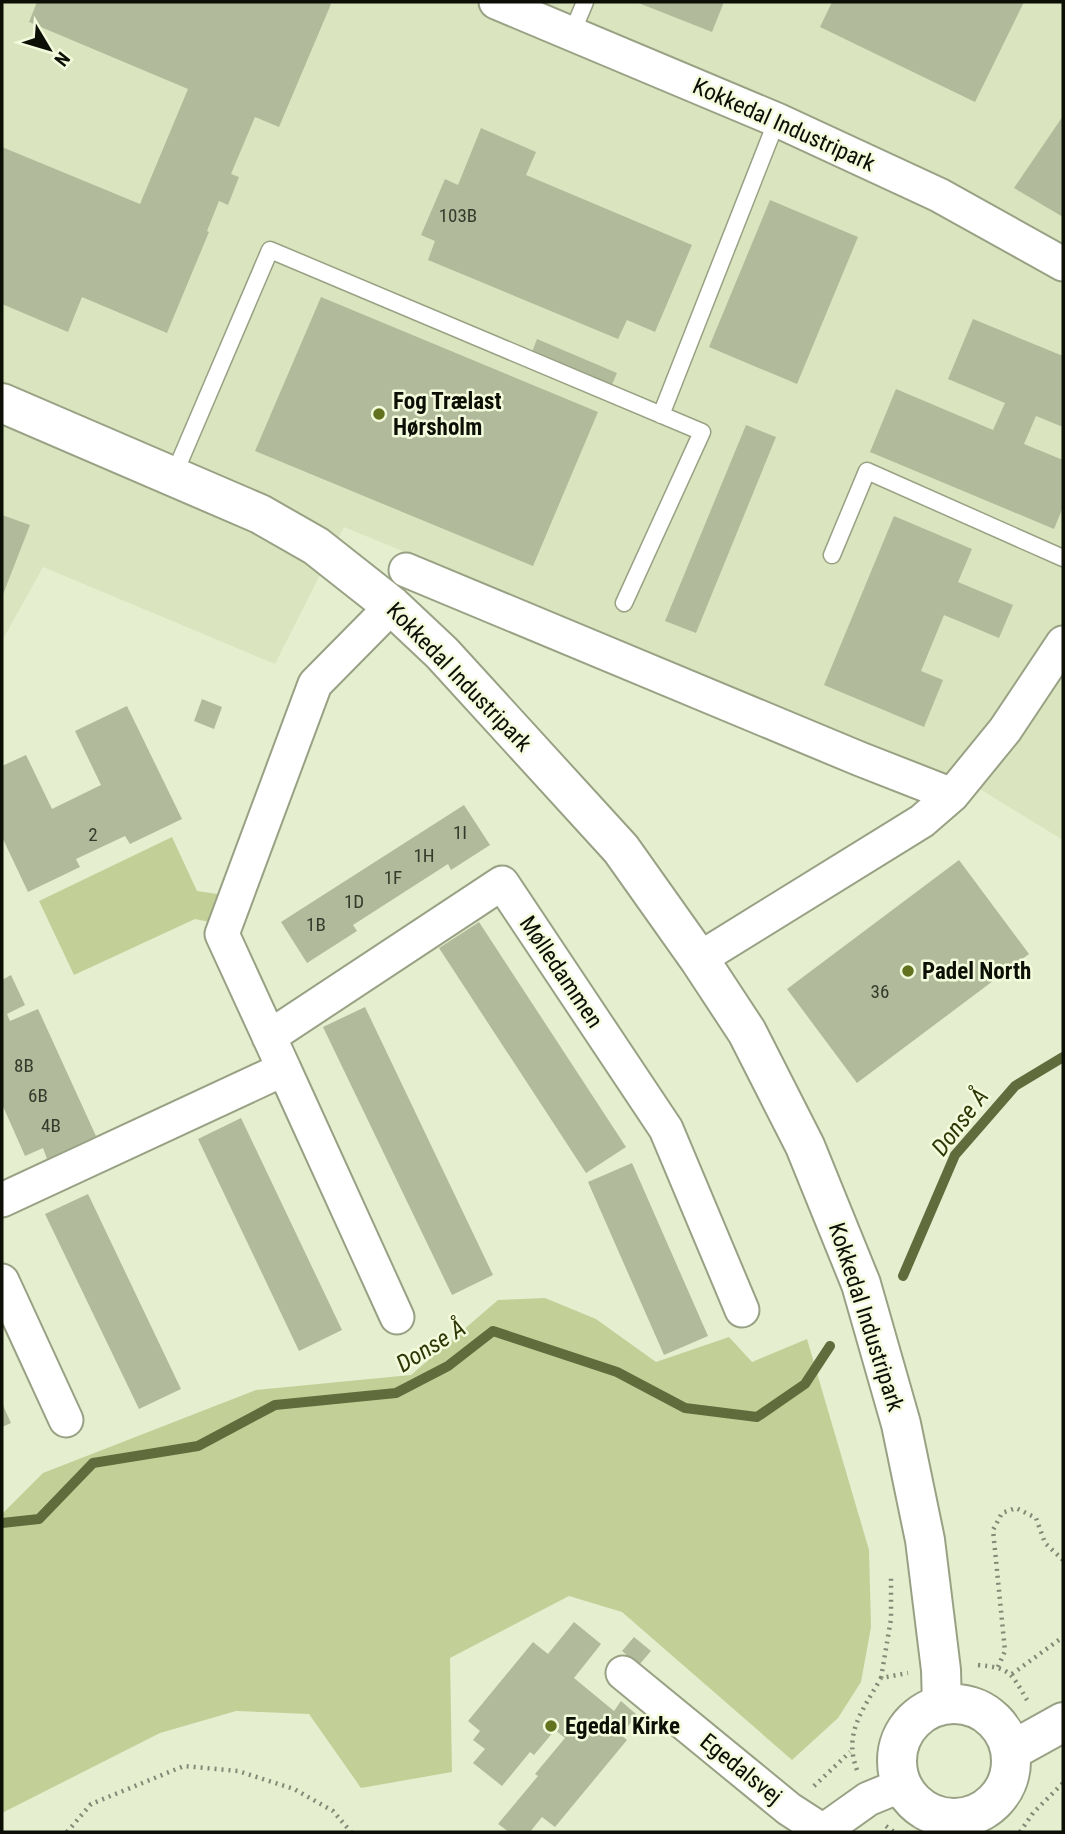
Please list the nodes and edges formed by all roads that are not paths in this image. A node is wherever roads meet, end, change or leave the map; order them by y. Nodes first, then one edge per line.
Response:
1 (496, 2) edge
2 (585, 2) edge
3 (572, 33) junction
4 (777, 120) junction
5 (1063, 264) edge
6 (2, 403) edge
7 (661, 415) junction
8 (173, 477) junction
9 (832, 555) dead end
10 (1063, 558) edge
11 (406, 570) dead end
12 (624, 603) dead end
13 (391, 606) junction
14 (1063, 643) edge
15 (952, 796) junction
16 (699, 959) junction
17 (270, 1037) junction
18 (284, 1069) junction
19 (2, 1200) edge
20 (2, 1281) edge
21 (742, 1310) dead end
22 (397, 1317) dead end
23 (66, 1420) dead end
24 (623, 1673) dead end
25 (942, 1705) junction
26 (1048, 1716) edge
27 (1011, 1751) junction
28 (902, 1785) junction
29 (959, 1825) edge
30 (823, 1831) edge

1 - 3 street, Kokkedal Industripark
2 - 3 lane
3 - 4 street, Kokkedal Industripark
4 - 5 street, Kokkedal Industripark
4 - 7 lane
6 - 8 street, Kokkedal Industripark
7 - 8 lane
7 - 12 lane
8 - 13 street, Kokkedal Industripark
9 - 10 lane
11 - 15 street, Kokkedal Industripark
13 - 16 street, Kokkedal Industripark
13 - 17 street
14 - 15 street
15 - 16 street
16 - 25 street, Kokkedal Industripark
17 - 18 street
17 - 21 street, Mølledammen
18 - 19 street
18 - 22 street
20 - 23 street
24 - 30 street, Egedalsvej
25 - 27 street
25 - 28 street
26 - 27 street
27 - 29 street
28 - 29 street
28 - 30 street, Egedalsvej

